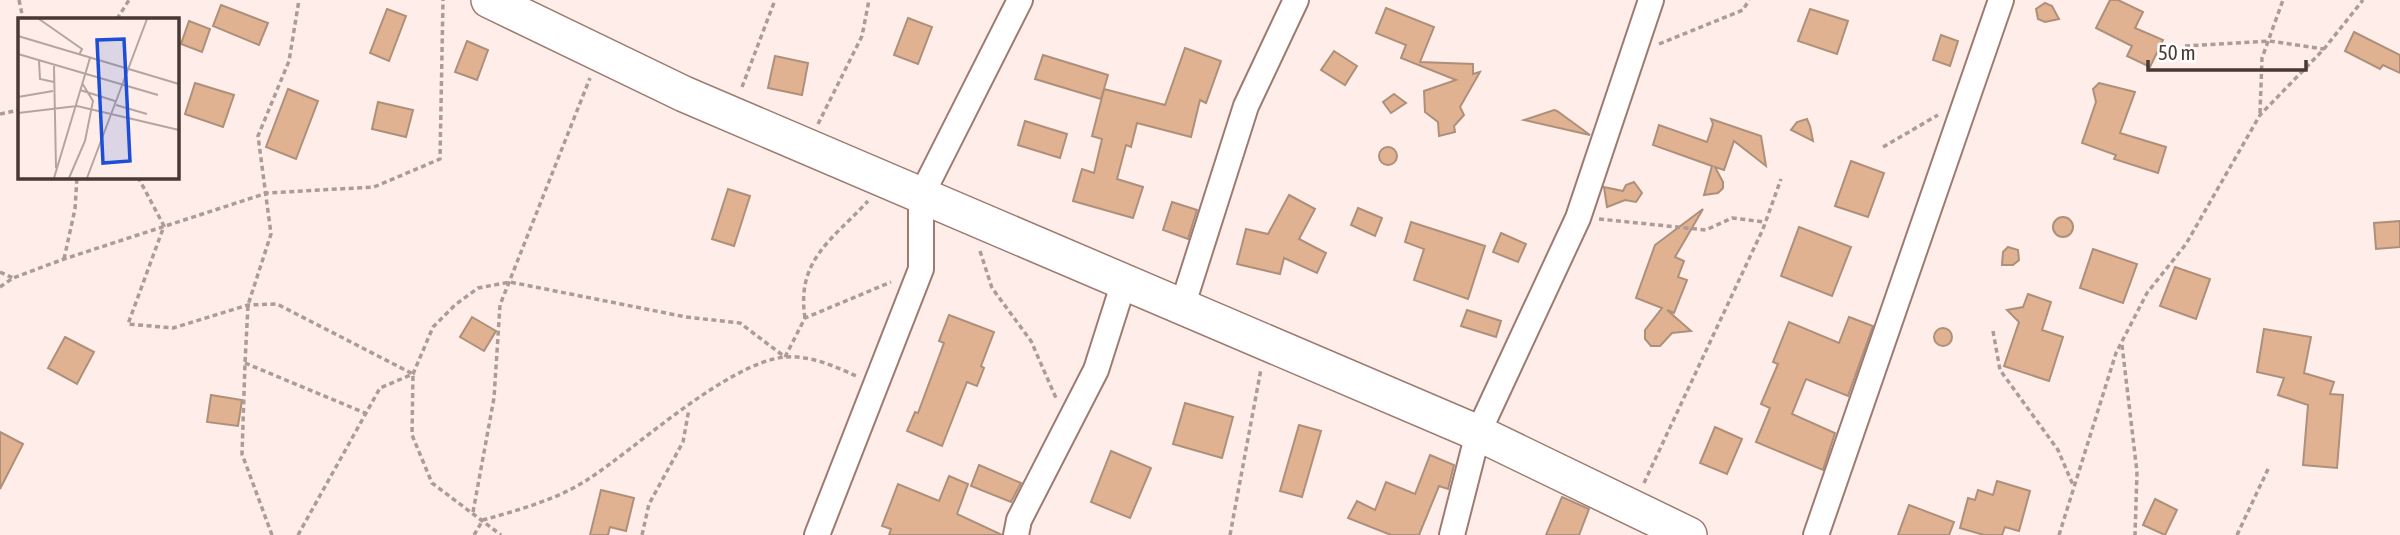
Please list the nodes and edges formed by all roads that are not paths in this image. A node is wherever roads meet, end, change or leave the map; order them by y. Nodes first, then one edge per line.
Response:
1 (489, 0) edge
2 (1020, 0) edge
3 (1296, 0) edge
4 (1651, 0) edge
5 (2001, 0) edge
6 (921, 196) junction
7 (1124, 282) junction
8 (1182, 307) junction
9 (1478, 433) junction
10 (817, 535) edge
11 (1016, 535) edge
12 (1452, 535) edge
13 (1689, 535) edge
14 (1816, 535) edge

1 - 6 highway
2 - 6 street
3 - 8 street
4 - 9 street
5 - 14 street
6 - 7 highway
6 - 10 street
7 - 8 highway
7 - 11 street
8 - 9 highway
9 - 12 street
9 - 13 highway

